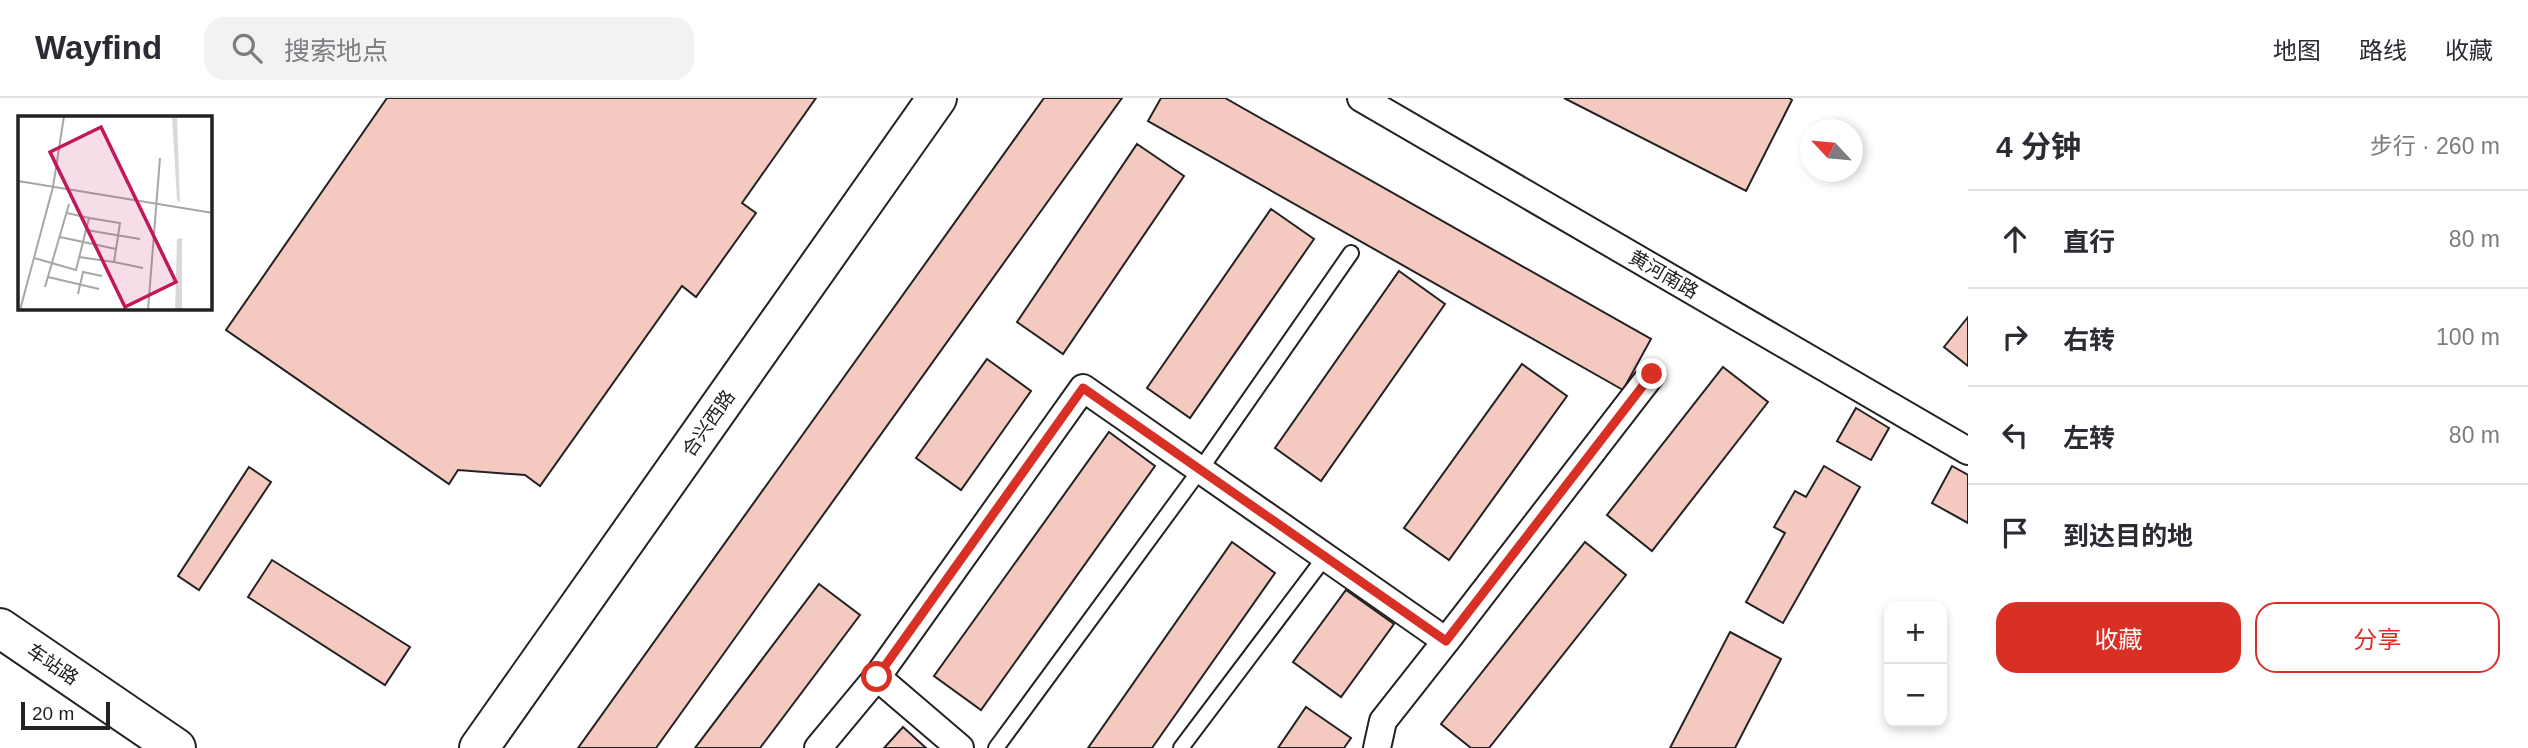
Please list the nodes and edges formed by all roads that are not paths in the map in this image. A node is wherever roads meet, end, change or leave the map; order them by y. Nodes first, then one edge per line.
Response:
1 (937, 98) edge
2 (1361, 98) edge
3 (1351, 253) dead end
4 (1652, 374) dead end
5 (1968, 451) edge
6 (1200, 470) junction
7 (1325, 557) junction
8 (0, 628) edge
9 (1446, 641) junction
10 (877, 677) junction
11 (176, 748) edge
12 (479, 748) edge
13 (818, 748) edge
14 (960, 748) edge
15 (996, 748) edge
16 (1181, 748) edge
17 (1377, 748) edge

1 - 12 street, 合兴西路
2 - 5 street, 黄河南路
3 - 6 lane
4 - 9 street
6 - 7 street
6 - 10 street
6 - 15 lane
7 - 9 street
7 - 16 lane
8 - 11 street, 车站路
9 - 17 street
10 - 13 street
10 - 14 street

